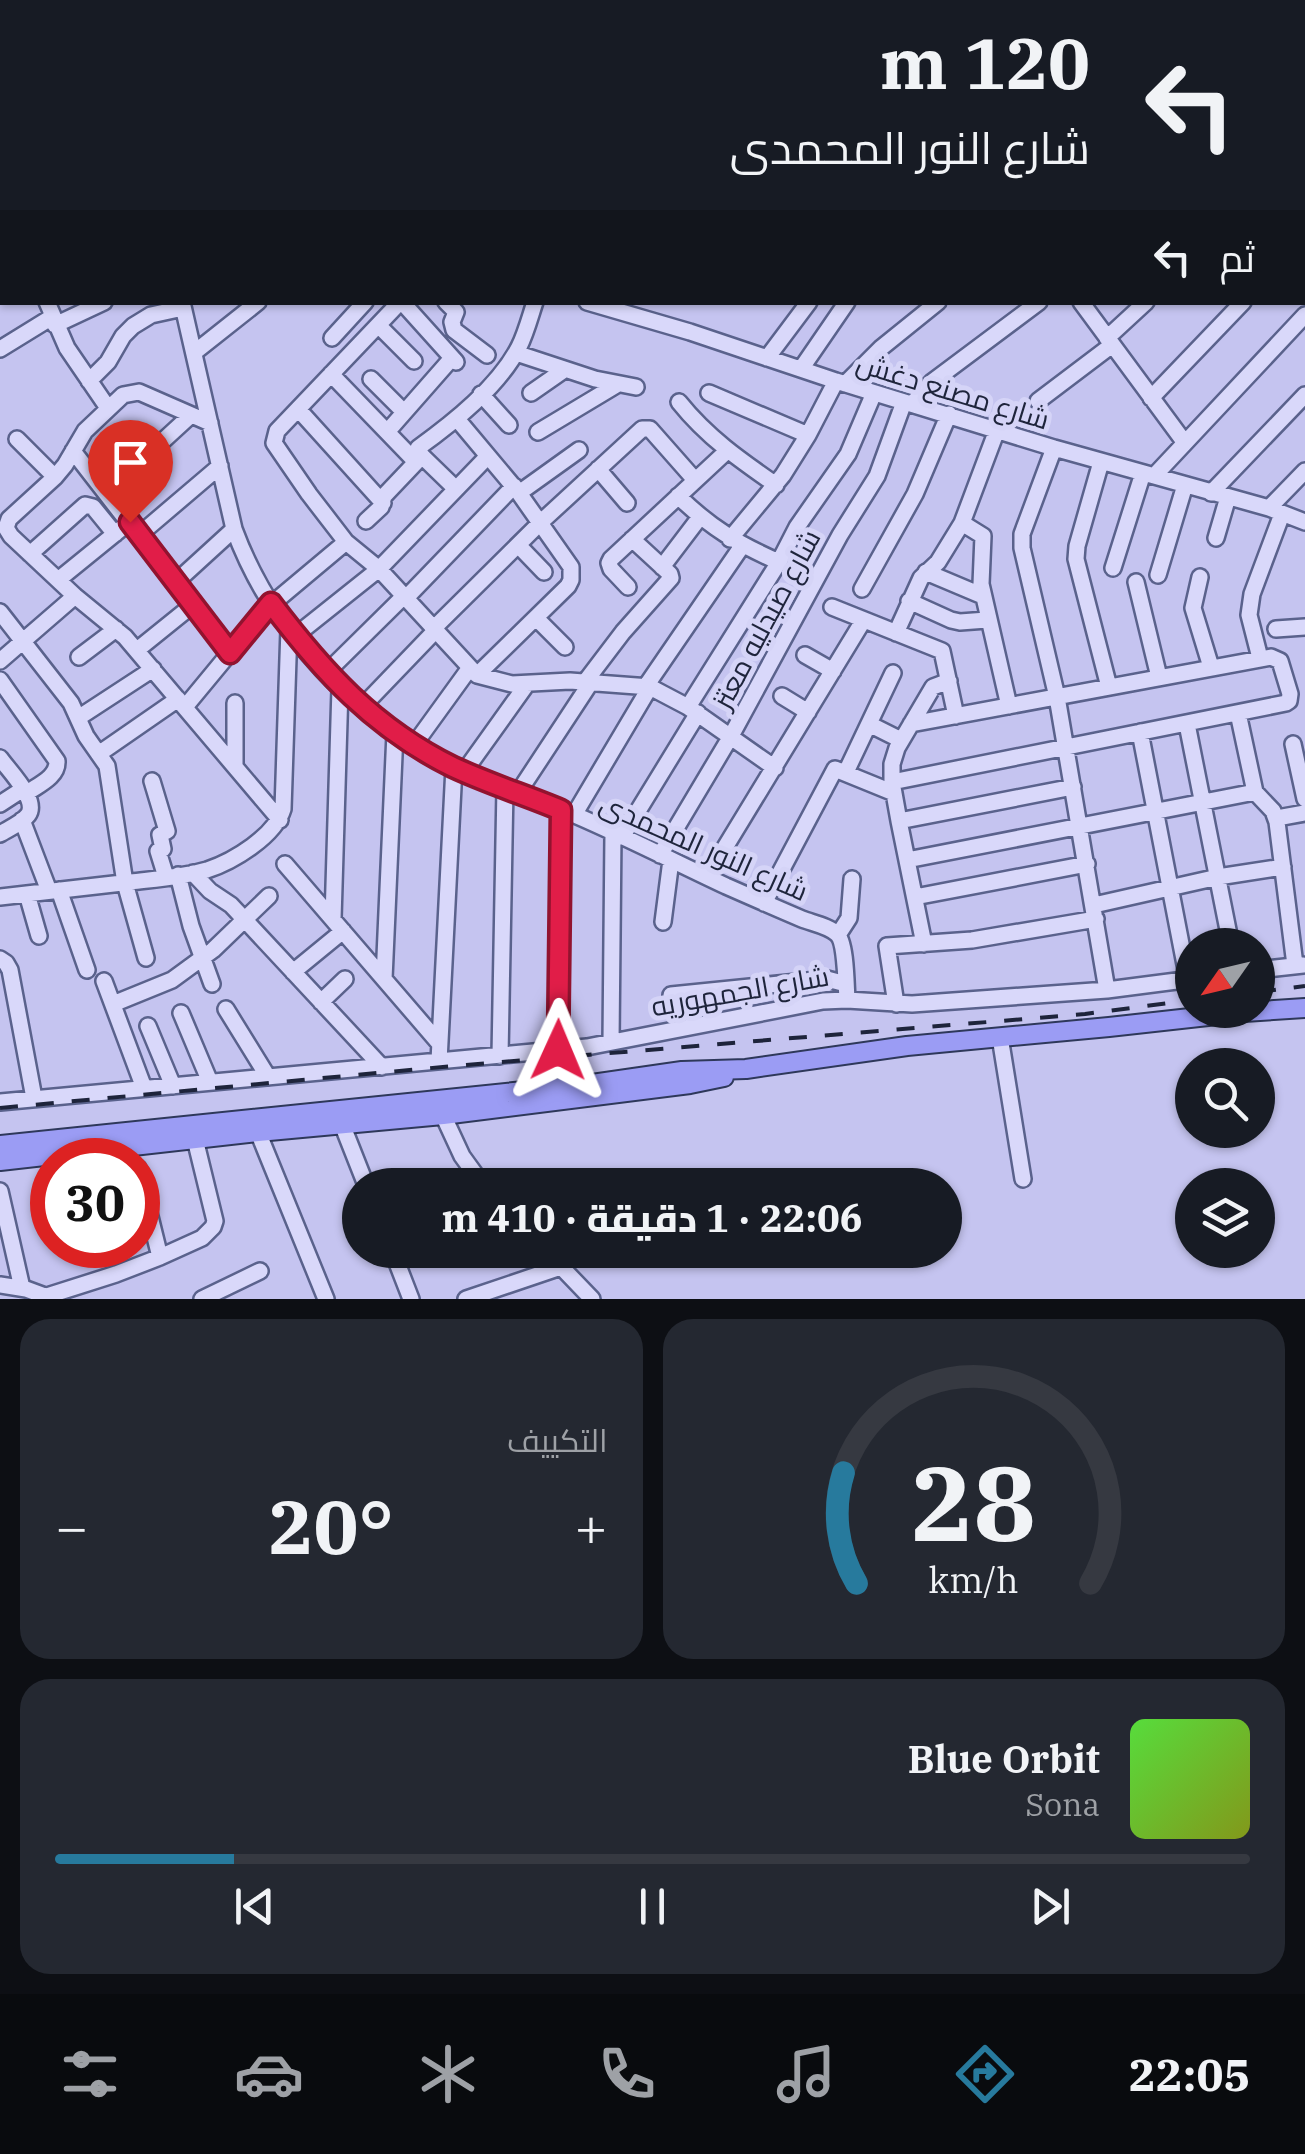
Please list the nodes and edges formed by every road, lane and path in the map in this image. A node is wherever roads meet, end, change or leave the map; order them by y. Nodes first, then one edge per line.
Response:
1 (92, 305) edge
2 (182, 305) edge
3 (254, 305) edge
4 (362, 305) edge
5 (398, 305) edge
6 (404, 305) edge
7 (449, 305) edge
8 (535, 305) edge
9 (598, 305) edge
10 (806, 305) edge
11 (845, 305) edge
12 (930, 305) edge
13 (1035, 305) edge
14 (1083, 305) edge
15 (1143, 305) edge
16 (1240, 305) edge
17 (52, 315) edge
18 (1305, 315) edge
19 (378, 325) junction
20 (332, 338) dead end
21 (1109, 341) junction
22 (0, 350) edge
23 (194, 352) junction
24 (516, 353) junction
25 (487, 355) dead end
26 (768, 358) junction
27 (414, 361) dead end
28 (801, 369) junction
29 (564, 370) junction
30 (332, 374) junction
31 (371, 379) dead end
32 (89, 381) junction
33 (840, 383) junction
34 (618, 384) junction
35 (636, 387) dead end
36 (874, 392) junction
37 (531, 393) dead end
38 (709, 393) dead end
39 (481, 394) junction
40 (1305, 395) edge
41 (1151, 398) junction
42 (1038, 401) dead end
43 (679, 402) dead end
44 (908, 403) junction
45 (108, 408) junction
46 (298, 409) junction
47 (404, 412) junction
48 (949, 414) junction
49 (190, 416) junction
50 (457, 419) junction
51 (210, 423) junction
52 (510, 425) dead end
53 (997, 430) junction
54 (387, 432) junction
55 (538, 432) dead end
56 (808, 435) junction
57 (17, 439) dead end
58 (1184, 444) junction
59 (1054, 448) junction
60 (73, 450) junction
61 (579, 450) dead end
62 (727, 451) junction
63 (488, 456) junction
64 (419, 459) junction
65 (1101, 462) junction
66 (220, 466) junction
67 (598, 469) junction
68 (1305, 471) edge
69 (1148, 474) junction
70 (55, 477) junction
71 (695, 480) junction
72 (776, 485) junction
73 (1185, 485) junction
74 (456, 489) junction
75 (516, 490) junction
76 (106, 492) junction
77 (1210, 492) junction
78 (678, 496) junction
79 (1228, 497) junction
80 (383, 502) junction
81 (627, 503) dead end
82 (1276, 511) junction
83 (700, 518) junction
84 (366, 520) dead end
85 (540, 522) junction
86 (1305, 522) edge
87 (962, 524) junction
88 (234, 528) junction
89 (134, 529) junction
90 (114, 534) junction
91 (1216, 538) dead end
92 (632, 540) junction
93 (346, 542) junction
94 (736, 542) junction
95 (518, 545) junction
96 (30, 554) junction
97 (779, 562) junction
98 (662, 567) junction
99 (1113, 568) dead end
100 (379, 569) junction
101 (544, 572) dead end
102 (926, 572) junction
103 (1158, 575) dead end
104 (1200, 577) dead end
105 (58, 580) junction
106 (176, 582) junction
107 (1136, 582) dead end
108 (628, 587) dead end
109 (862, 589) dead end
110 (75, 596) junction
111 (983, 596) junction
112 (404, 598) junction
113 (909, 601) junction
114 (194, 604) junction
115 (272, 604) junction
116 (832, 607) dead end
117 (0, 612) edge
118 (536, 618) junction
119 (987, 620) junction
120 (863, 621) junction
121 (1305, 627) edge
122 (116, 628) junction
123 (1276, 629) dead end
124 (434, 630) junction
125 (292, 632) junction
126 (896, 633) junction
127 (24, 641) junction
128 (565, 647) dead end
129 (137, 650) junction
130 (230, 653) junction
131 (805, 655) dead end
132 (79, 657) dead end
133 (1260, 658) junction
134 (0, 661) edge
135 (1211, 667) junction
136 (153, 669) junction
137 (474, 672) junction
138 (833, 672) junction
139 (326, 673) junction
140 (892, 674) dead end
141 (1160, 677) junction
142 (0, 680) edge
143 (949, 681) junction
144 (588, 682) junction
145 (526, 684) junction
146 (1110, 686) junction
147 (648, 687) junction
148 (340, 688) junction
149 (1293, 692) edge
150 (782, 696) dead end
151 (1057, 696) junction
152 (181, 703) junction
153 (235, 703) dead end
154 (1009, 706) junction
155 (362, 708) junction
156 (693, 710) junction
157 (808, 712) junction
158 (1238, 713) junction
159 (956, 716) junction
160 (78, 718) junction
161 (868, 724) junction
162 (910, 724) junction
163 (1187, 724) junction
164 (1140, 732) junction
165 (394, 733) junction
166 (731, 736) junction
167 (901, 740) junction
168 (1292, 744) dead end
169 (414, 745) junction
170 (1066, 747) junction
171 (100, 752) junction
172 (1, 761) edge
173 (235, 767) junction
174 (775, 768) junction
175 (459, 769) junction
176 (846, 772) junction
177 (152, 782) dead end
178 (1073, 787) junction
179 (893, 788) junction
180 (512, 790) junction
181 (25, 791) junction
182 (1254, 792) junction
183 (1305, 799) edge
184 (1203, 802) junction
185 (0, 804) edge
186 (1155, 811) junction
187 (567, 812) junction
188 (1305, 813) edge
189 (1276, 818) junction
190 (22, 820) junction
191 (280, 820) junction
192 (899, 821) junction
193 (1080, 825) junction
194 (0, 834) edge
195 (617, 835) junction
196 (666, 857) junction
197 (907, 860) junction
198 (285, 864) dead end
199 (1086, 864) junction
200 (1282, 867) junction
201 (179, 875) junction
202 (707, 877) junction
203 (1218, 877) junction
204 (852, 879) dead end
205 (126, 883) junction
206 (1170, 888) junction
207 (54, 891) junction
208 (27, 894) junction
209 (269, 896) dead end
210 (0, 897) edge
211 (915, 897) junction
212 (764, 903) junction
213 (1095, 912) junction
214 (244, 920) junction
215 (662, 922) dead end
216 (338, 925) junction
217 (1179, 928) edge
218 (1228, 928) edge
219 (838, 935) junction
220 (40, 936) dead end
221 (924, 944) junction
222 (146, 958) dead end
223 (202, 958) junction
224 (0, 960) edge
225 (1300, 965) edge
226 (1275, 968) edge
227 (88, 970) dead end
228 (293, 972) junction
229 (346, 979) dead end
230 (384, 979) junction
231 (104, 981) dead end
232 (1175, 982) edge
233 (212, 984) dead end
234 (1108, 990) junction
235 (846, 992) junction
236 (671, 996) dead end
237 (320, 1002) junction
238 (8, 1004) edge
239 (113, 1004) junction
240 (896, 1004) junction
241 (1305, 1008) edge
242 (226, 1009) dead end
243 (181, 1012) dead end
244 (148, 1026) dead end
245 (1000, 1037) junction
246 (611, 1042) junction
247 (439, 1043) junction
248 (558, 1050) junction
249 (500, 1056) junction
250 (438, 1062) junction
251 (382, 1067) junction
252 (268, 1077) junction
253 (210, 1082) junction
254 (173, 1086) junction
255 (144, 1088) junction
256 (536, 1097) junction
257 (34, 1098) junction
258 (0, 1102) edge
259 (444, 1115) junction
260 (339, 1117) junction
261 (258, 1132) junction
262 (195, 1139) junction
263 (0, 1145) edge
264 (160, 1147) edge
265 (30, 1159) edge
266 (0, 1161) edge
267 (359, 1168) edge
268 (471, 1168) edge
269 (1022, 1179) dead end
270 (0, 1191) edge
271 (160, 1257) edge
272 (131, 1268) edge
273 (399, 1268) edge
274 (559, 1268) edge
275 (563, 1268) edge
276 (260, 1271) dead end
277 (0, 1284) edge
278 (22, 1288) junction
279 (50, 1298) edge
280 (202, 1299) edge
281 (326, 1299) edge
282 (411, 1299) edge
283 (466, 1299) edge
284 (592, 1299) edge

1 - 17 street
2 - 23 street, شارع النور المحمدى
2 - 32 street
3 - 23 street
4 - 20 street
5 - 19 street
6 - 47 street
7 - 25 street
8 - 24 street
9 - 26 street, شارع مصنع دغش
10 - 26 street
11 - 28 street
12 - 33 street
13 - 44 street
14 - 21 street
15 - 21 street
16 - 41 street
17 - 22 street
17 - 32 street
18 - 58 street
19 - 27 street
19 - 30 street
21 - 41 street
21 - 42 street
23 - 51 street, شارع النور المحمدى
24 - 29 street
24 - 39 street
26 - 28 street, شارع مصنع دغش
28 - 33 street, شارع مصنع دغش
29 - 34 street
29 - 37 street
30 - 46 street
30 - 54 street
31 - 47 street
32 - 45 street
33 - 36 street, شارع مصنع دغش
33 - 56 street
34 - 35 street
34 - 55 street
36 - 44 street, شارع مصنع دغش
36 - 97 street
38 - 56 street
39 - 50 street
39 - 52 street
40 - 77 street
41 - 58 street
43 - 62 street
44 - 48 street, شارع مصنع دغش
44 - 166 street, شارع صيدليه معتز
45 - 49 street
45 - 60 street
46 - 80 street
46 - 93 street
47 - 54 street
48 - 53 street, شارع مصنع دغش
48 - 109 street
49 - 51 street
49 - 76 street
50 - 63 street
50 - 64 street
51 - 66 street, شارع النور المحمدى
53 - 59 street, شارع مصنع دغش
53 - 87 street
54 - 64 street
56 - 72 street
57 - 70 street
58 - 69 street
59 - 65 street, شارع مصنع دغش
59 - 151 street
60 - 70 street
60 - 76 street
61 - 75 street
62 - 71 street
62 - 72 street
63 - 74 street
63 - 75 street
64 - 74 street
64 - 80 street
65 - 69 street, شارع مصنع دغش
65 - 146 street
66 - 88 street, شارع النور المحمدى
66 - 89 street
67 - 71 street
67 - 81 street
67 - 85 street
68 - 82 street
69 - 73 street, شارع مصنع دغش
69 - 99 street
70 - 96 street
71 - 78 street
72 - 94 street
73 - 77 street, شارع مصنع دغش
73 - 103 street
74 - 100 street
75 - 85 street
75 - 112 street
76 - 89 street
77 - 79 street, شارع مصنع دغش
78 - 83 street
78 - 92 street
79 - 82 street, شارع مصنع دغش
79 - 91 street
80 - 84 street
82 - 86 street, شارع مصنع دغش
82 - 133 street
83 - 94 street
83 - 98 street
85 - 95 street
85 - 118 street
87 - 102 street
87 - 111 street
88 - 106 street
88 - 115 street, شارع النور المحمدى
89 - 90 street
89 - 106 street
90 - 96 street
90 - 105 street
92 - 98 street
92 - 108 street
93 - 100 street
93 - 115 street
94 - 97 street
94 - 147 street
95 - 101 street
95 - 124 street
96 - 105 street
97 - 156 street
98 - 144 street
100 - 112 street
100 - 125 street
102 - 111 street
102 - 113 street
104 - 135 street
105 - 110 street
106 - 114 street
107 - 141 street
110 - 122 street
110 - 127 street
111 - 119 street
112 - 124 street
112 - 139 street
113 - 119 street
113 - 126 street
114 - 129 street
114 - 130 street
115 - 125 street, شارع النور المحمدى
115 - 130 street
116 - 120 street
117 - 127 street
118 - 128 street
118 - 137 street
119 - 154 street
120 - 126 street
120 - 138 street
121 - 123 street
122 - 129 street
122 - 132 street
124 - 137 street
124 - 155 street
125 - 139 street, شارع النور المحمدى
125 - 191 street
126 - 143 street
127 - 134 street
127 - 160 street
129 - 136 street
130 - 152 street
131 - 138 street
133 - 135 street
133 - 149 street
135 - 141 street
136 - 152 street
136 - 160 street
137 - 145 street
137 - 169 street
138 - 157 street
139 - 148 street, شارع النور المحمدى
140 - 161 street
141 - 146 street
142 - 181 street
143 - 159 street
143 - 162 street
144 - 145 street
144 - 147 street
144 - 180 street
145 - 175 street
146 - 151 street
147 - 156 street
147 - 187 street
148 - 155 street, شارع النور المحمدى
148 - 216 street
149 - 158 street
150 - 157 street
151 - 154 street
151 - 170 street
152 - 171 street
152 - 173 street
153 - 173 street
154 - 159 street
155 - 165 street, شارع النور المحمدى
156 - 166 street
156 - 195 street
157 - 174 street
158 - 163 street
158 - 182 street
159 - 162 street
160 - 171 street
161 - 167 street
161 - 176 street
162 - 167 street
163 - 164 street
163 - 184 street
164 - 170 street
164 - 186 street
165 - 169 street, شارع النور المحمدى
165 - 230 street
166 - 174 street
166 - 196 street, شارع صيدليه معتز
167 - 179 street
168 - 183 street
169 - 175 street, شارع النور المحمدى
170 - 178 street
170 - 179 street
171 - 205 street
172 - 181 street
173 - 191 street
174 - 202 street
175 - 180 street, شارع النور المحمدى
175 - 247 street
176 - 179 street
176 - 212 street
177 - 201 street
178 - 192 street
178 - 193 street
179 - 192 street
180 - 187 street, شارع النور المحمدى
180 - 249 street
181 - 185 street
181 - 190 street
182 - 184 street
182 - 189 street
184 - 186 street
184 - 203 street
186 - 193 street
186 - 206 street
187 - 195 street, شارع النور المحمدى
187 - 248 street
188 - 189 street
189 - 200 street
190 - 194 street
190 - 207 street
191 - 201 street
192 - 197 street
193 - 197 street
193 - 199 street
195 - 196 street, شارع النور المحمدى
195 - 246 street
196 - 202 street, شارع النور المحمدى
196 - 215 street
197 - 211 street
198 - 216 street
199 - 211 street
199 - 213 street
200 - 203 street
200 - 225 street
201 - 205 street
201 - 214 street
201 - 223 street
202 - 212 street, شارع النور المحمدى
203 - 206 street
203 - 218 street
204 - 219 street
205 - 207 street
205 - 222 street
206 - 213 street
206 - 217 street
207 - 208 street
207 - 227 street
208 - 210 street
208 - 220 street
209 - 214 street
211 - 221 street
212 - 219 street, شارع النور المحمدى
213 - 221 street
213 - 234 street
214 - 223 street
214 - 228 street
216 - 228 street
216 - 230 street
219 - 235 street
221 - 240 street
223 - 233 street
223 - 239 street
224 - 238 street
225 - 226 street
228 - 237 street
229 - 237 street
230 - 247 street
231 - 239 street
232 - 234 street, شارع الجمهوريه
234 - 240 street, شارع الجمهوريه
235 - 236 street
235 - 240 street, شارع الجمهوريه
235 - 246 street, شارع الجمهوريه
237 - 251 street
238 - 257 street
239 - 255 street
241 - 245 main road
242 - 252 street
243 - 253 street
244 - 254 street
245 - 256 main road
245 - 269 street
246 - 248 street, شارع الجمهوريه
247 - 250 street
248 - 249 street, شارع الجمهوريه
249 - 250 street, شارع الجمهوريه
250 - 251 street, شارع الجمهوريه
251 - 252 street, شارع الجمهوريه
252 - 253 street, شارع الجمهوريه
253 - 254 street, شارع الجمهوريه
254 - 255 street, شارع الجمهوريه
255 - 257 street, شارع الجمهوريه
256 - 259 main road
256 - 260 main road
257 - 258 street, شارع الجمهوريه
259 - 260 main road
259 - 268 street
260 - 261 main road
260 - 263 main road
260 - 267 street
261 - 262 main road
261 - 281 street
262 - 264 main road
262 - 271 street
265 - 266 main road
270 - 278 street
272 - 279 street
273 - 282 street
274 - 283 street
275 - 284 street
276 - 280 street
277 - 278 street
278 - 279 street

